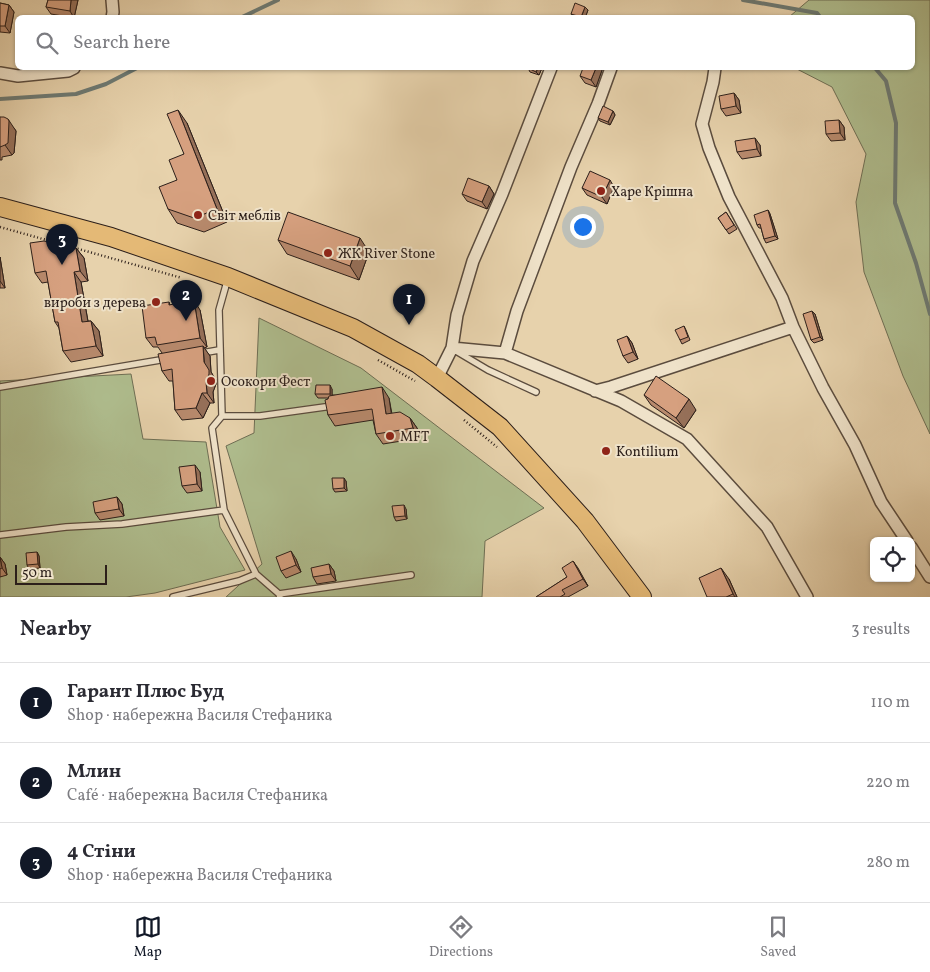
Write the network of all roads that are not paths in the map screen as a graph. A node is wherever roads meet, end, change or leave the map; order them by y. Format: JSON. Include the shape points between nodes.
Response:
{"nodes":[{"id":1,"x":112,"y":0,"type":"edge"},
{"id":2,"x":112,"y":15,"type":"edge"},
{"id":3,"x":70,"y":70,"type":"edge"},
{"id":4,"x":551,"y":70,"type":"edge"},
{"id":5,"x":610,"y":70,"type":"edge"},
{"id":6,"x":715,"y":70,"type":"edge"},
{"id":7,"x":0,"y":73,"type":"edge"},
{"id":8,"x":0,"y":208,"type":"edge"},
{"id":9,"x":228,"y":277,"type":"junction"},
{"id":10,"x":793,"y":327,"type":"junction"},
{"id":11,"x":452,"y":348,"type":"junction"},
{"id":12,"x":219,"y":350,"type":"junction"},
{"id":13,"x":505,"y":353,"type":"junction"},
{"id":14,"x":200,"y":354,"type":"edge"},
{"id":15,"x":171,"y":358,"type":"edge"},
{"id":16,"x":437,"y":378,"type":"junction"},
{"id":17,"x":0,"y":387,"type":"edge"},
{"id":18,"x":595,"y":391,"type":"junction"},
{"id":19,"x":536,"y":392,"type":"dead end"},
{"id":20,"x":332,"y":406,"type":"edge"},
{"id":21,"x":222,"y":416,"type":"junction"},
{"id":22,"x":224,"y":510,"type":"junction"},
{"id":23,"x":0,"y":535,"type":"edge"},
{"id":24,"x":904,"y":537,"type":"edge"},
{"id":25,"x":915,"y":553,"type":"edge"},
{"id":26,"x":256,"y":574,"type":"junction"},
{"id":27,"x":411,"y":575,"type":"dead end"},
{"id":28,"x":930,"y":577,"type":"edge"},
{"id":29,"x":279,"y":596,"type":"edge"},
{"id":30,"x":173,"y":597,"type":"edge"},
{"id":31,"x":642,"y":597,"type":"edge"},
{"id":32,"x":807,"y":597,"type":"edge"}],
"edges":[{"from":1,"to":2,"type":"street"},
{"from":3,"to":7,"type":"street","via":[[18,76]]},
{"from":4,"to":11,"type":"street","via":[[473,261],[457,316]]},
{"from":5,"to":13,"type":"street","via":[[570,167],[517,311]]},
{"from":6,"to":10,"type":"street","via":[[702,124],[708,148],[729,198],[782,298]]},
{"from":8,"to":9,"type":"main road","via":[[111,237]]},
{"from":9,"to":12,"type":"lane","via":[[219,310]]},
{"from":9,"to":16,"type":"main road","via":[[353,328]]},
{"from":10,"to":18,"type":"street"},
{"from":10,"to":24,"type":"street","via":[[881,502]]},
{"from":11,"to":13,"type":"street"},
{"from":11,"to":16,"type":"street"},
{"from":11,"to":19,"type":"lane","via":[[488,370]]},
{"from":12,"to":14,"type":"lane"},
{"from":12,"to":21,"type":"lane"},
{"from":13,"to":18,"type":"street"},
{"from":15,"to":17,"type":"lane"},
{"from":16,"to":31,"type":"main road","via":[[500,427],[585,521]]},
{"from":18,"to":32,"type":"street","via":[[621,401],[687,439],[766,527]]},
{"from":20,"to":21,"type":"lane","via":[[260,416]]},
{"from":21,"to":22,"type":"lane","via":[[212,428]]},
{"from":22,"to":23,"type":"lane","via":[[122,524]]},
{"from":22,"to":26,"type":"lane"},
{"from":25,"to":28,"type":"street"},
{"from":26,"to":29,"type":"lane"},
{"from":26,"to":30,"type":"lane"},
{"from":27,"to":29,"type":"lane"}]}
